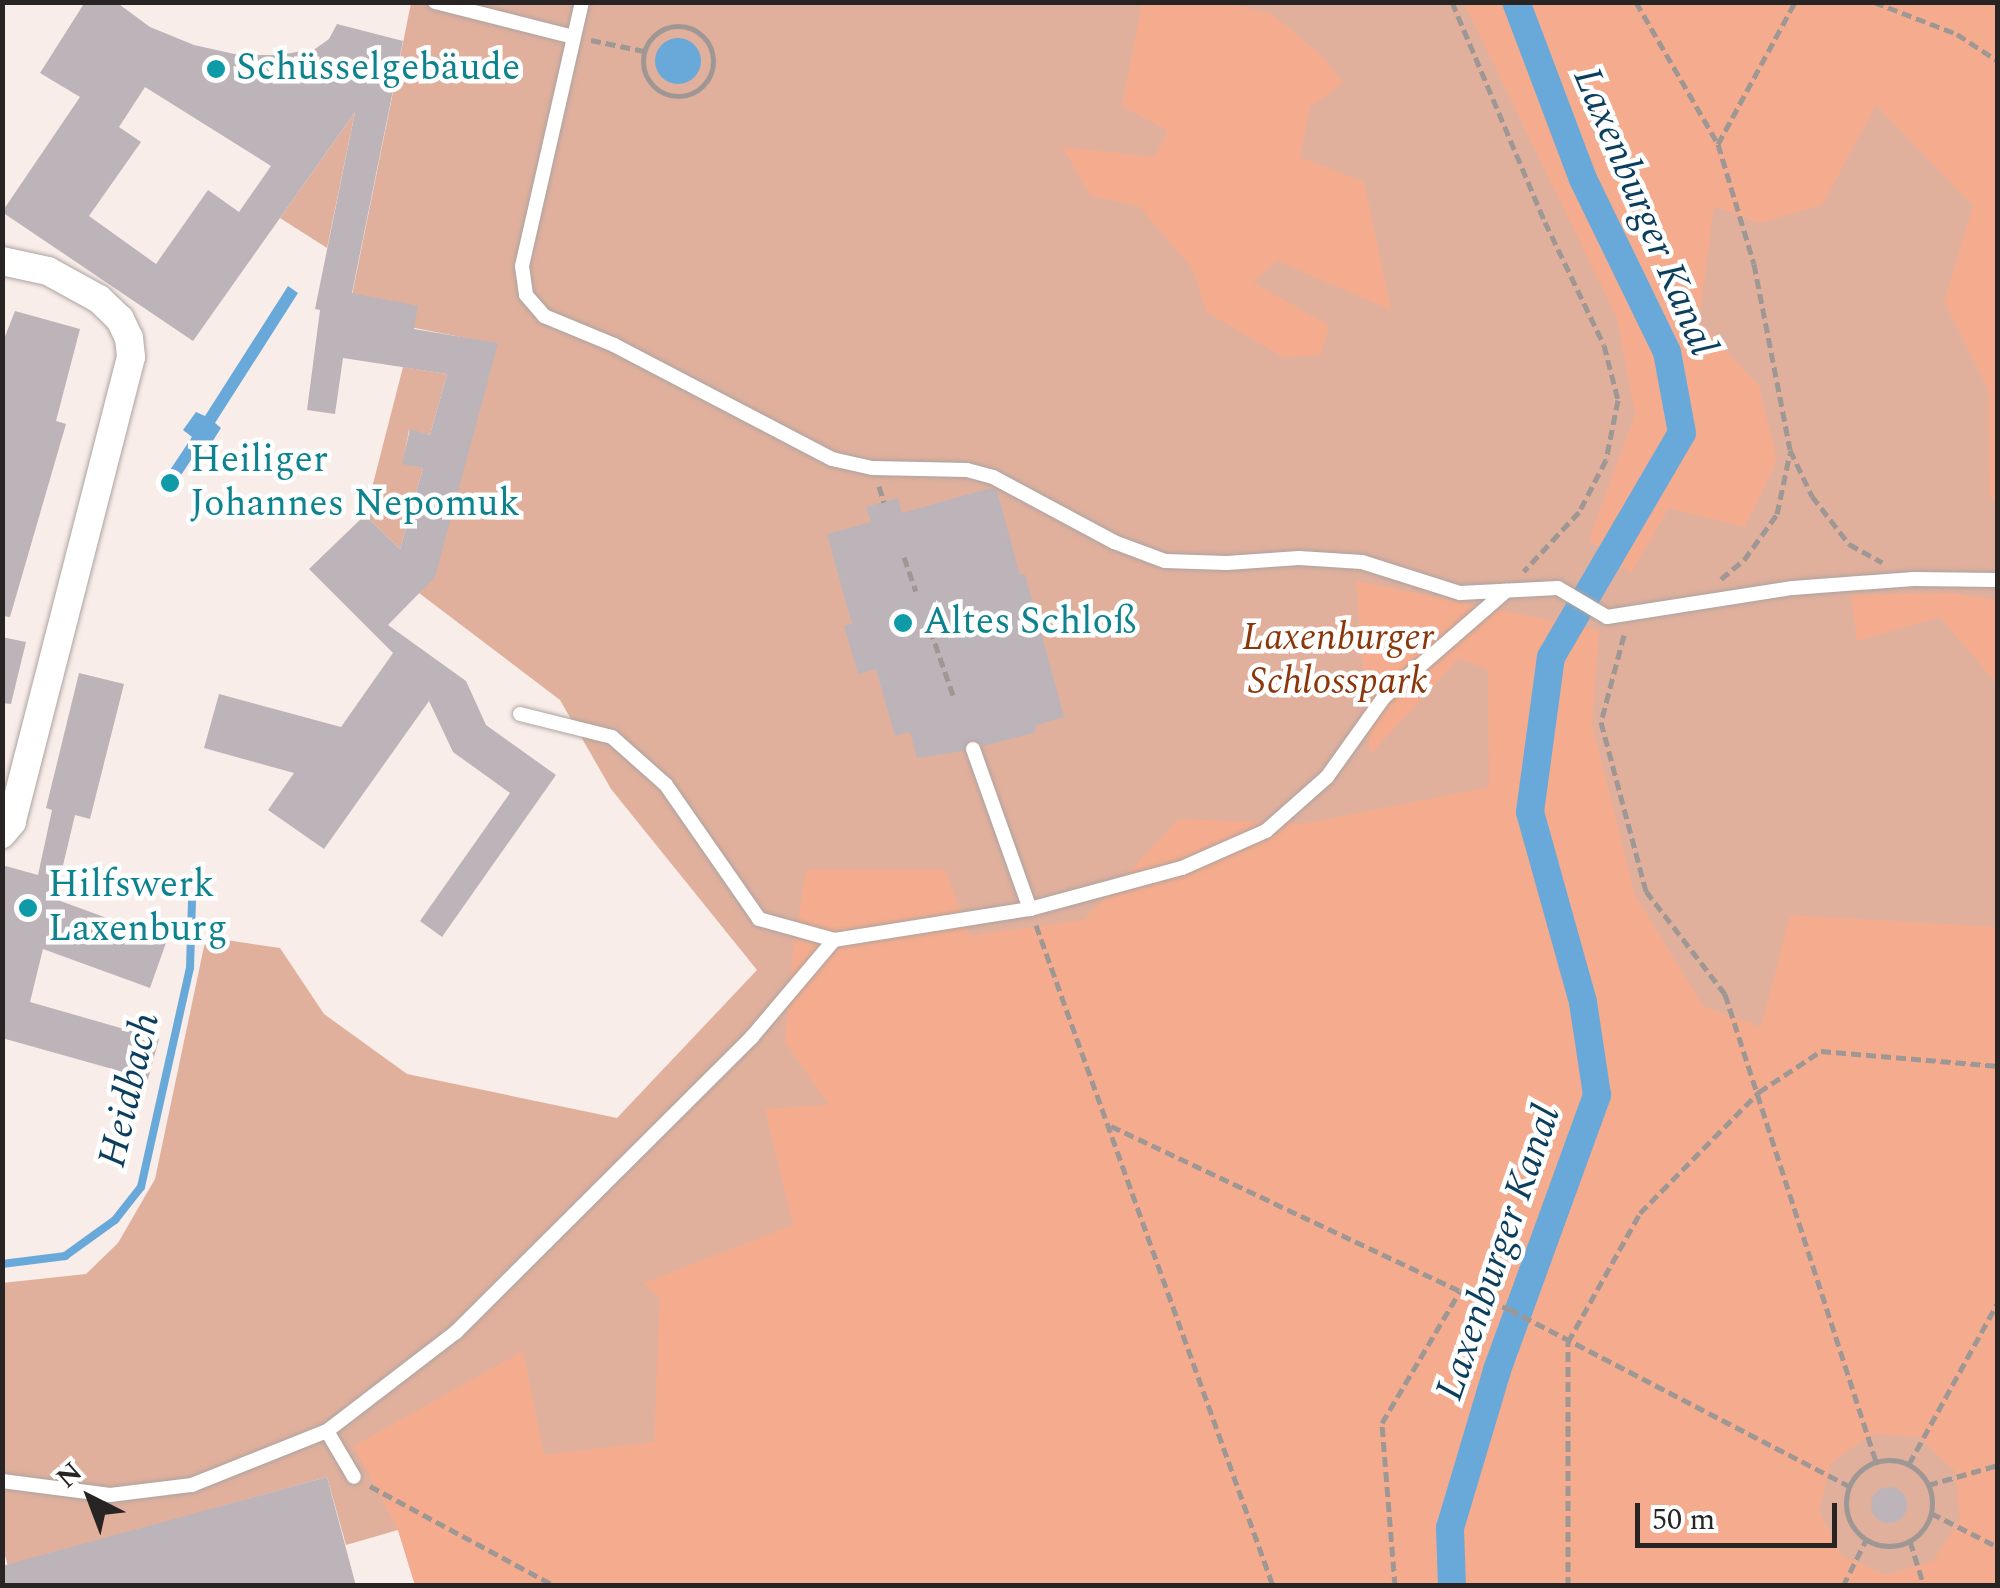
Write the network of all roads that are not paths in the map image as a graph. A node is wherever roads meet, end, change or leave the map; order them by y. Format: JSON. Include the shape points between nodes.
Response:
{"nodes":[{"id":1,"x":435,"y":2,"type":"edge"},
{"id":2,"x":582,"y":2,"type":"edge"},
{"id":3,"x":574,"y":37,"type":"junction"},
{"id":4,"x":2,"y":261,"type":"edge"},
{"id":5,"x":1998,"y":580,"type":"edge"},
{"id":6,"x":1506,"y":591,"type":"junction"},
{"id":7,"x":520,"y":714,"type":"dead end"},
{"id":8,"x":973,"y":749,"type":"dead end"},
{"id":9,"x":2,"y":834,"type":"edge"},
{"id":10,"x":1030,"y":908,"type":"junction"},
{"id":11,"x":834,"y":940,"type":"junction"},
{"id":12,"x":327,"y":1431,"type":"junction"},
{"id":13,"x":354,"y":1478,"type":"road end"},
{"id":14,"x":2,"y":1481,"type":"edge"}],
"edges":[{"from":1,"to":3,"type":"lane"},
{"from":2,"to":3,"type":"lane"},
{"from":3,"to":6,"type":"lane","via":[[522,266],[526,296],[544,316],[614,344],[832,459],[994,477],[1114,542],[1165,561],[1362,562],[1460,593]]},
{"from":4,"to":9,"type":"street","via":[[79,285],[120,318],[131,357],[12,822]]},
{"from":5,"to":6,"type":"lane","via":[[1914,579],[1607,616],[1558,588]]},
{"from":6,"to":10,"type":"lane","via":[[1384,698],[1327,776],[1266,832],[1182,868]]},
{"from":7,"to":11,"type":"lane","via":[[612,736],[666,785],[758,919]]},
{"from":8,"to":10,"type":"lane"},
{"from":10,"to":11,"type":"lane"},
{"from":11,"to":12,"type":"lane","via":[[752,1037],[456,1332]]},
{"from":12,"to":13,"type":"lane"},
{"from":12,"to":14,"type":"lane","via":[[192,1484],[110,1496]]}]}
